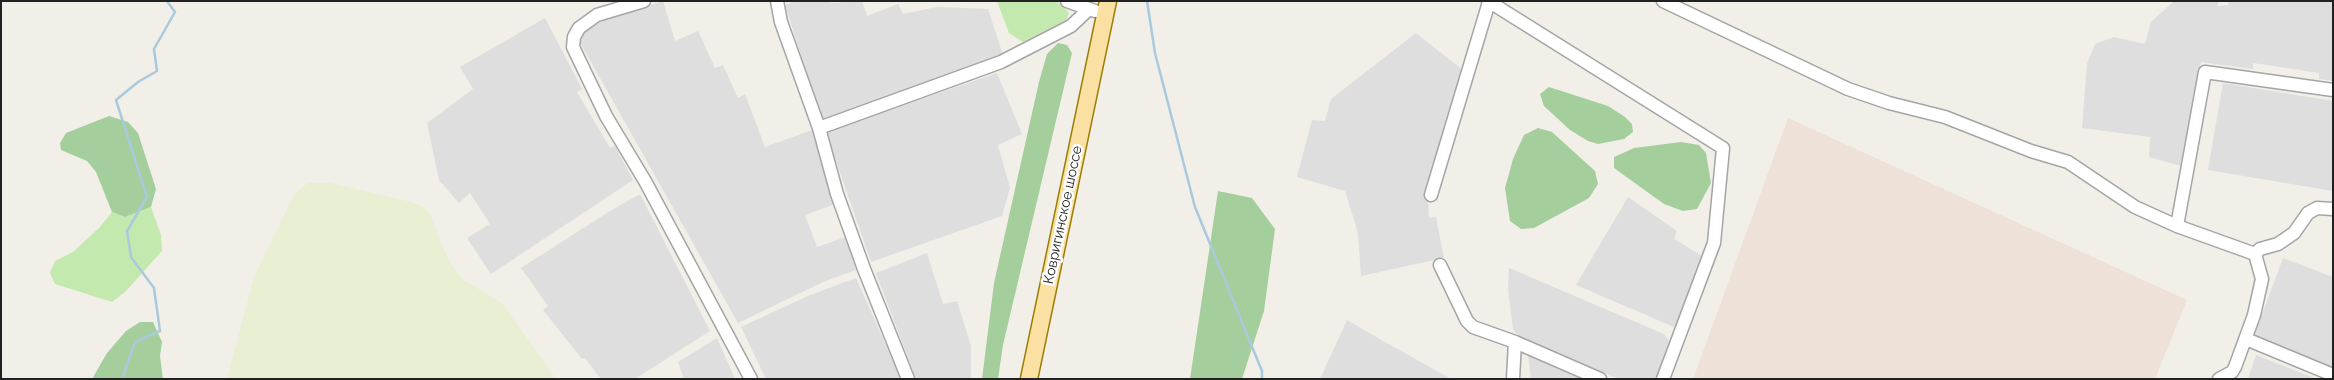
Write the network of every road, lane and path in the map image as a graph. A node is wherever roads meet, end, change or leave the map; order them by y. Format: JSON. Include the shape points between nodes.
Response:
{"nodes":[{"id":1,"x":644,"y":1,"type":"edge"},
{"id":2,"x":777,"y":1,"type":"edge"},
{"id":3,"x":1067,"y":1,"type":"edge"},
{"id":4,"x":1663,"y":1,"type":"edge"},
{"id":5,"x":1489,"y":2,"type":"edge"},
{"id":6,"x":1106,"y":7,"type":"edge"},
{"id":7,"x":1089,"y":9,"type":"junction"},
{"id":8,"x":2333,"y":90,"type":"edge"},
{"id":9,"x":819,"y":128,"type":"junction"},
{"id":10,"x":1431,"y":196,"type":"dead end"},
{"id":11,"x":2333,"y":209,"type":"edge"},
{"id":12,"x":2177,"y":226,"type":"junction"},
{"id":13,"x":2255,"y":254,"type":"junction"},
{"id":14,"x":1440,"y":265,"type":"dead end"},
{"id":15,"x":2246,"y":339,"type":"junction"},
{"id":16,"x":1516,"y":342,"type":"junction"},
{"id":17,"x":2333,"y":375,"type":"edge"},
{"id":18,"x":751,"y":379,"type":"edge"},
{"id":19,"x":908,"y":379,"type":"edge"},
{"id":20,"x":1029,"y":379,"type":"edge"},
{"id":21,"x":1513,"y":379,"type":"edge"},
{"id":22,"x":1600,"y":379,"type":"edge"},
{"id":23,"x":1663,"y":379,"type":"edge"},
{"id":24,"x":2220,"y":379,"type":"edge"}],
"edges":[{"from":1,"to":18,"type":"street","via":[[597,15],[579,28],[573,47],[606,116],[645,181]]},
{"from":2,"to":9,"type":"street","via":[[781,22]]},
{"from":3,"to":7,"type":"street"},
{"from":4,"to":12,"type":"street","via":[[1848,89],[1889,104],[1945,116],[2031,151],[2068,162],[2135,207]]},
{"from":5,"to":10,"type":"street"},
{"from":5,"to":23,"type":"street","via":[[1723,148],[1714,243]]},
{"from":6,"to":7,"type":"street"},
{"from":6,"to":20,"type":"main road","name":"Ковригинское шоссе"},
{"from":7,"to":9,"type":"street","via":[[1071,26],[1000,62]]},
{"from":8,"to":12,"type":"street","via":[[2205,72]]},
{"from":9,"to":19,"type":"street","via":[[864,269]]},
{"from":11,"to":13,"type":"street","via":[[2317,208],[2308,213],[2294,233]]},
{"from":12,"to":13,"type":"street"},
{"from":13,"to":15,"type":"street","via":[[2262,279]]},
{"from":14,"to":16,"type":"street","via":[[1473,327]]},
{"from":15,"to":17,"type":"street"},
{"from":15,"to":24,"type":"street","via":[[2232,372]]},
{"from":16,"to":21,"type":"street"},
{"from":16,"to":22,"type":"street"}]}
